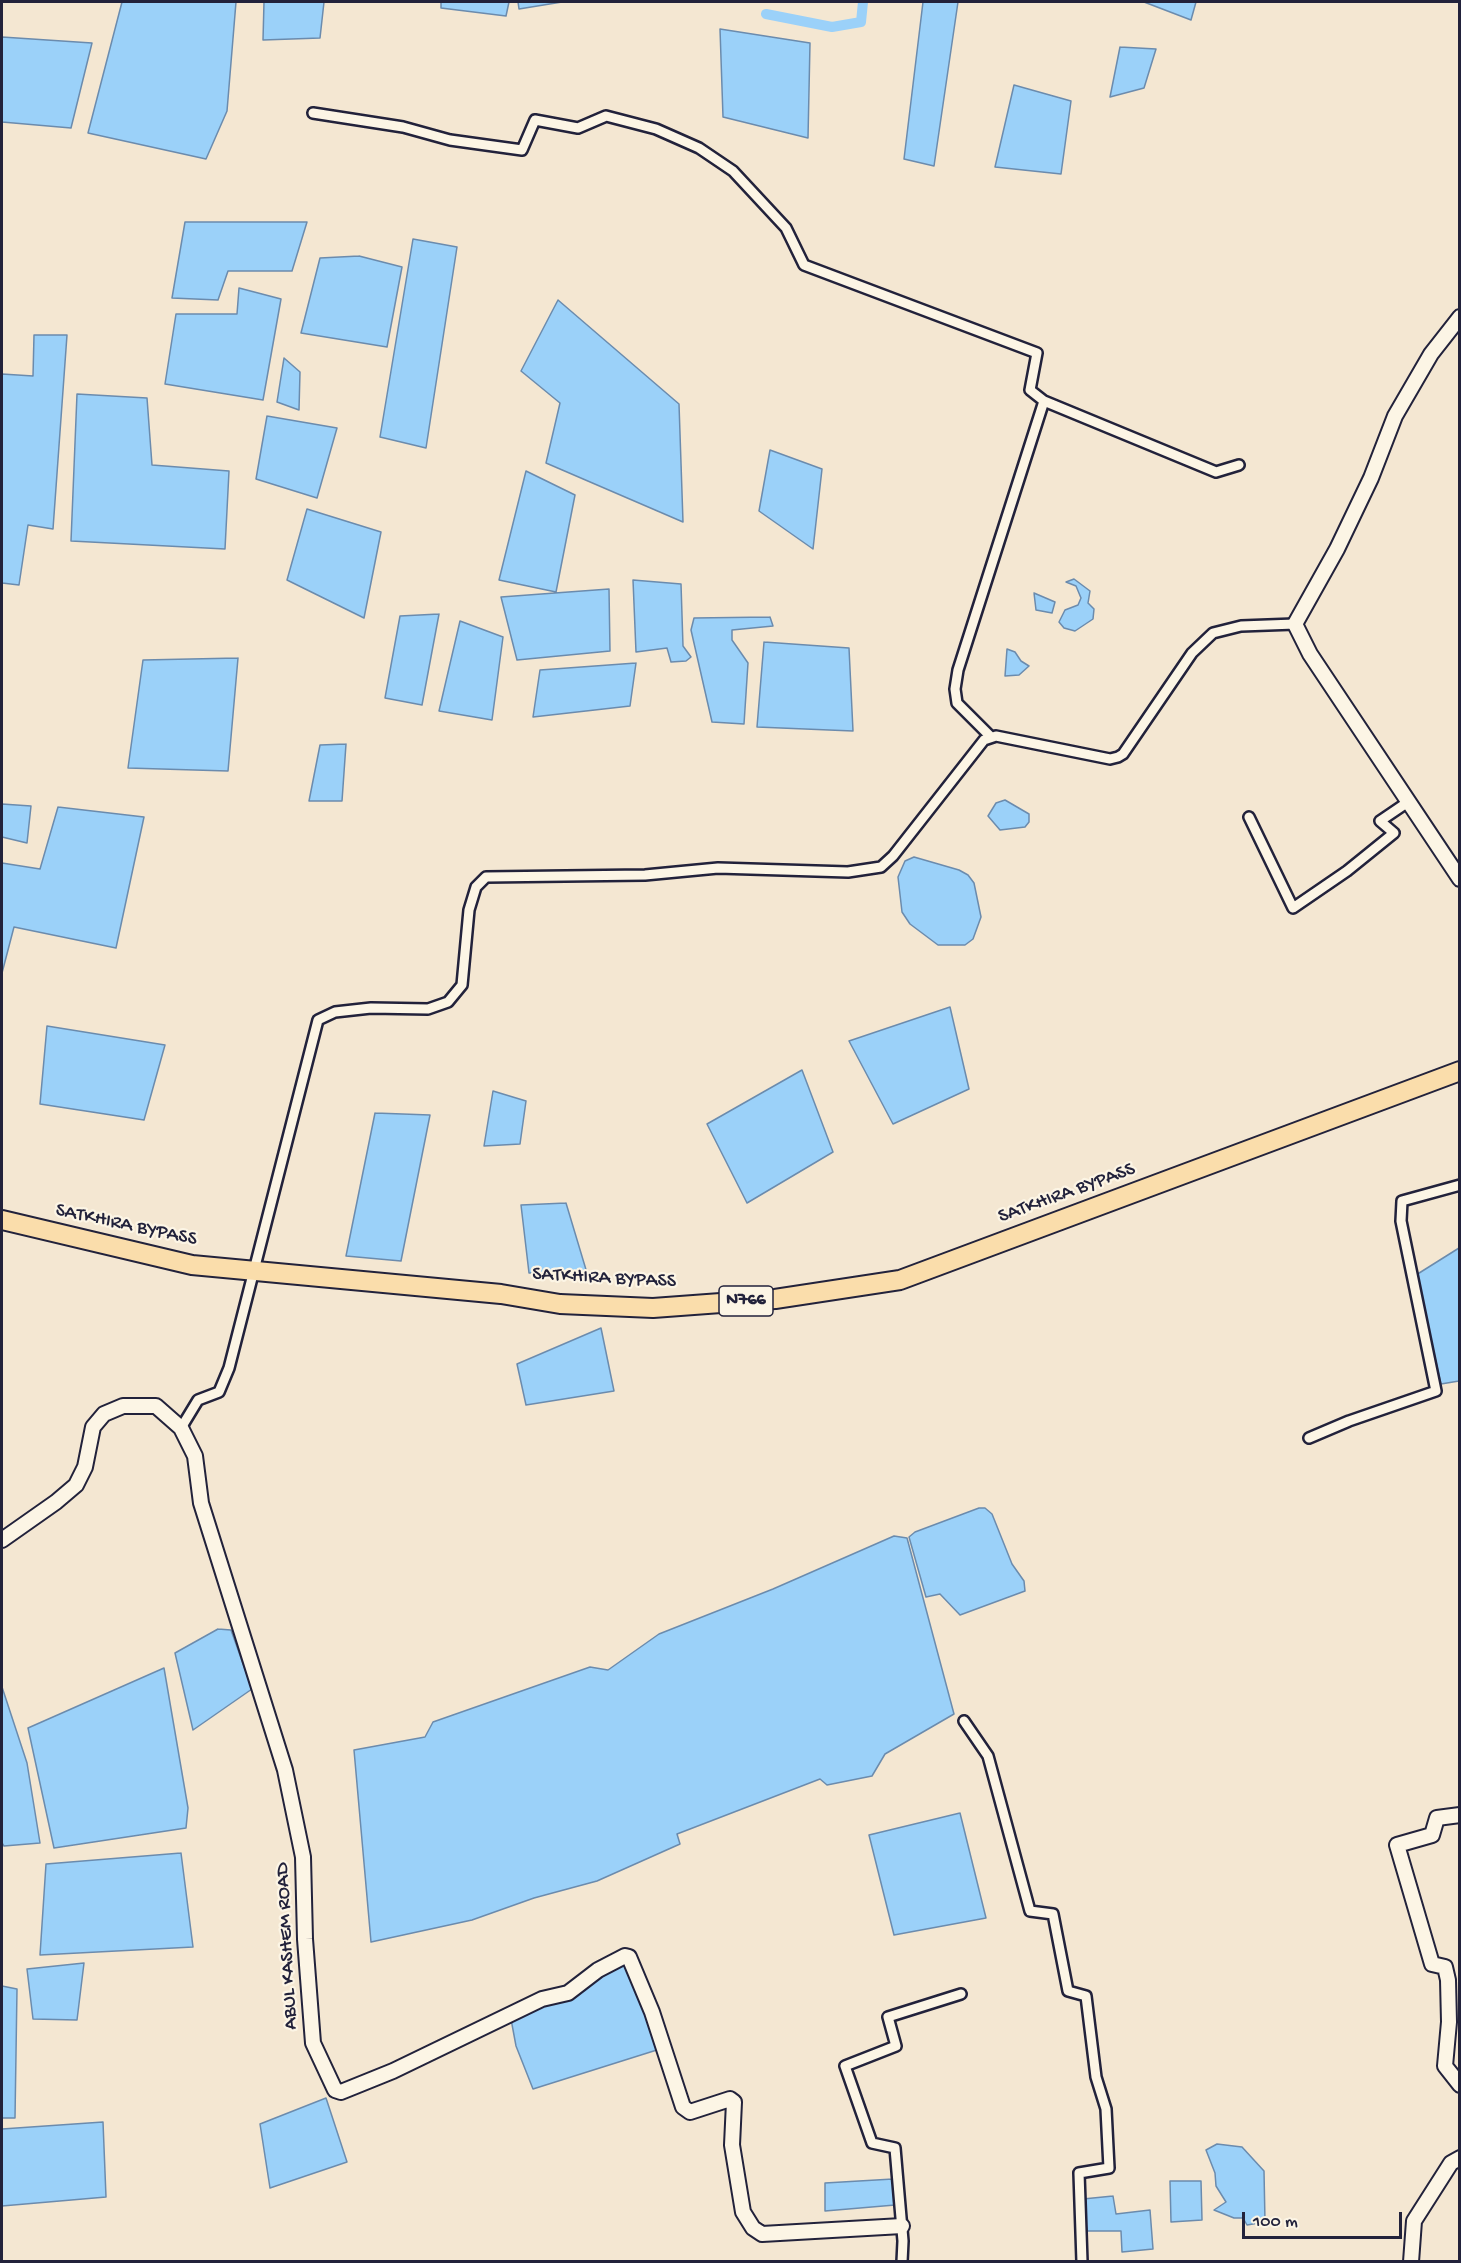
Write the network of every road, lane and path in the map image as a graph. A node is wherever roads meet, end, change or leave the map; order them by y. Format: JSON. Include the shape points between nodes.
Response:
{"nodes":[{"id":1,"x":313,"y":113,"type":"dead end"},
{"id":2,"x":1460,"y":317,"type":"edge"},
{"id":3,"x":1044,"y":401,"type":"junction"},
{"id":4,"x":1239,"y":465,"type":"dead end"},
{"id":5,"x":1295,"y":624,"type":"junction"},
{"id":6,"x":991,"y":737,"type":"junction"},
{"id":7,"x":1408,"y":802,"type":"junction"},
{"id":8,"x":1248,"y":817,"type":"dead end"},
{"id":9,"x":1460,"y":879,"type":"edge"},
{"id":10,"x":1460,"y":1071,"type":"edge"},
{"id":11,"x":1460,"y":1185,"type":"edge"},
{"id":12,"x":2,"y":1220,"type":"edge"},
{"id":13,"x":255,"y":1269,"type":"junction"},
{"id":14,"x":181,"y":1428,"type":"junction"},
{"id":15,"x":1309,"y":1438,"type":"dead end"},
{"id":16,"x":2,"y":1540,"type":"edge"},
{"id":17,"x":964,"y":1721,"type":"dead end"},
{"id":18,"x":1460,"y":1815,"type":"edge"},
{"id":19,"x":961,"y":1994,"type":"dead end"},
{"id":20,"x":1460,"y":2085,"type":"edge"},
{"id":21,"x":1460,"y":2158,"type":"edge"},
{"id":22,"x":902,"y":2226,"type":"junction"},
{"id":23,"x":902,"y":2262,"type":"edge"},
{"id":24,"x":1082,"y":2262,"type":"edge"},
{"id":25,"x":1411,"y":2262,"type":"edge"}],
"edges":[{"from":1,"to":3,"type":"street","via":[[522,150],[535,120],[578,128],[606,117],[656,129],[699,148],[733,171],[786,228],[804,265],[1037,353],[1030,390]]},
{"from":2,"to":5,"type":"street","via":[[1431,354],[1395,416],[1337,549]]},
{"from":3,"to":4,"type":"street","via":[[1216,472]]},
{"from":3,"to":6,"type":"street","via":[[955,689],[957,703]]},
{"from":5,"to":6,"type":"street","via":[[1241,626],[1213,633],[1192,652],[1124,754],[1118,757],[1110,759]]},
{"from":5,"to":7,"type":"street","via":[[1310,654]]},
{"from":6,"to":13,"type":"street","via":[[984,740],[887,863],[874,870],[718,868],[645,875],[486,877],[476,887],[469,910],[462,985],[448,1002],[428,1009],[335,1012],[318,1020]]},
{"from":7,"to":8,"type":"street","via":[[1380,821],[1394,833],[1293,908]]},
{"from":7,"to":9,"type":"street"},
{"from":10,"to":13,"type":"highway","name":"SATKHIRA BYPASS","number":"N766","via":[[900,1280],[775,1299],[654,1308],[560,1304],[501,1294]]},
{"from":11,"to":15,"type":"street","via":[[1402,1201],[1401,1221],[1436,1391]]},
{"from":12,"to":13,"type":"highway","name":"SATKHIRA BYPASS","number":"N766","via":[[192,1264]]},
{"from":13,"to":14,"type":"street","via":[[219,1392],[198,1400]]},
{"from":14,"to":16,"type":"street","name":"ABUL KASHEM ROAD","via":[[156,1406],[123,1406],[104,1414],[93,1427],[85,1467],[75,1485]]},
{"from":14,"to":22,"type":"street","name":"ABUL KASHEM ROAD","via":[[195,1456],[201,1503],[285,1770],[303,1857],[313,2043],[335,2090],[341,2092],[393,2071],[542,1999],[568,1993],[625,1956],[652,2012],[683,2107],[690,2112],[730,2099],[734,2102],[732,2145],[743,2212],[753,2228],[762,2234]]},
{"from":17,"to":24,"type":"street","via":[[988,1756],[1030,1911],[1053,1914],[1068,1991],[1086,1996],[1096,2078],[1106,2109],[1109,2168],[1079,2173]]},
{"from":18,"to":20,"type":"street","via":[[1437,1818],[1432,1834],[1397,1845],[1432,1964],[1445,1967],[1447,1973],[1449,2022],[1445,2066]]},
{"from":19,"to":22,"type":"street","via":[[888,2017],[896,2046],[845,2066],[872,2143],[895,2148]]},
{"from":21,"to":25,"type":"street","via":[[1451,2163],[1414,2221]]},
{"from":22,"to":23,"type":"street"}]}
